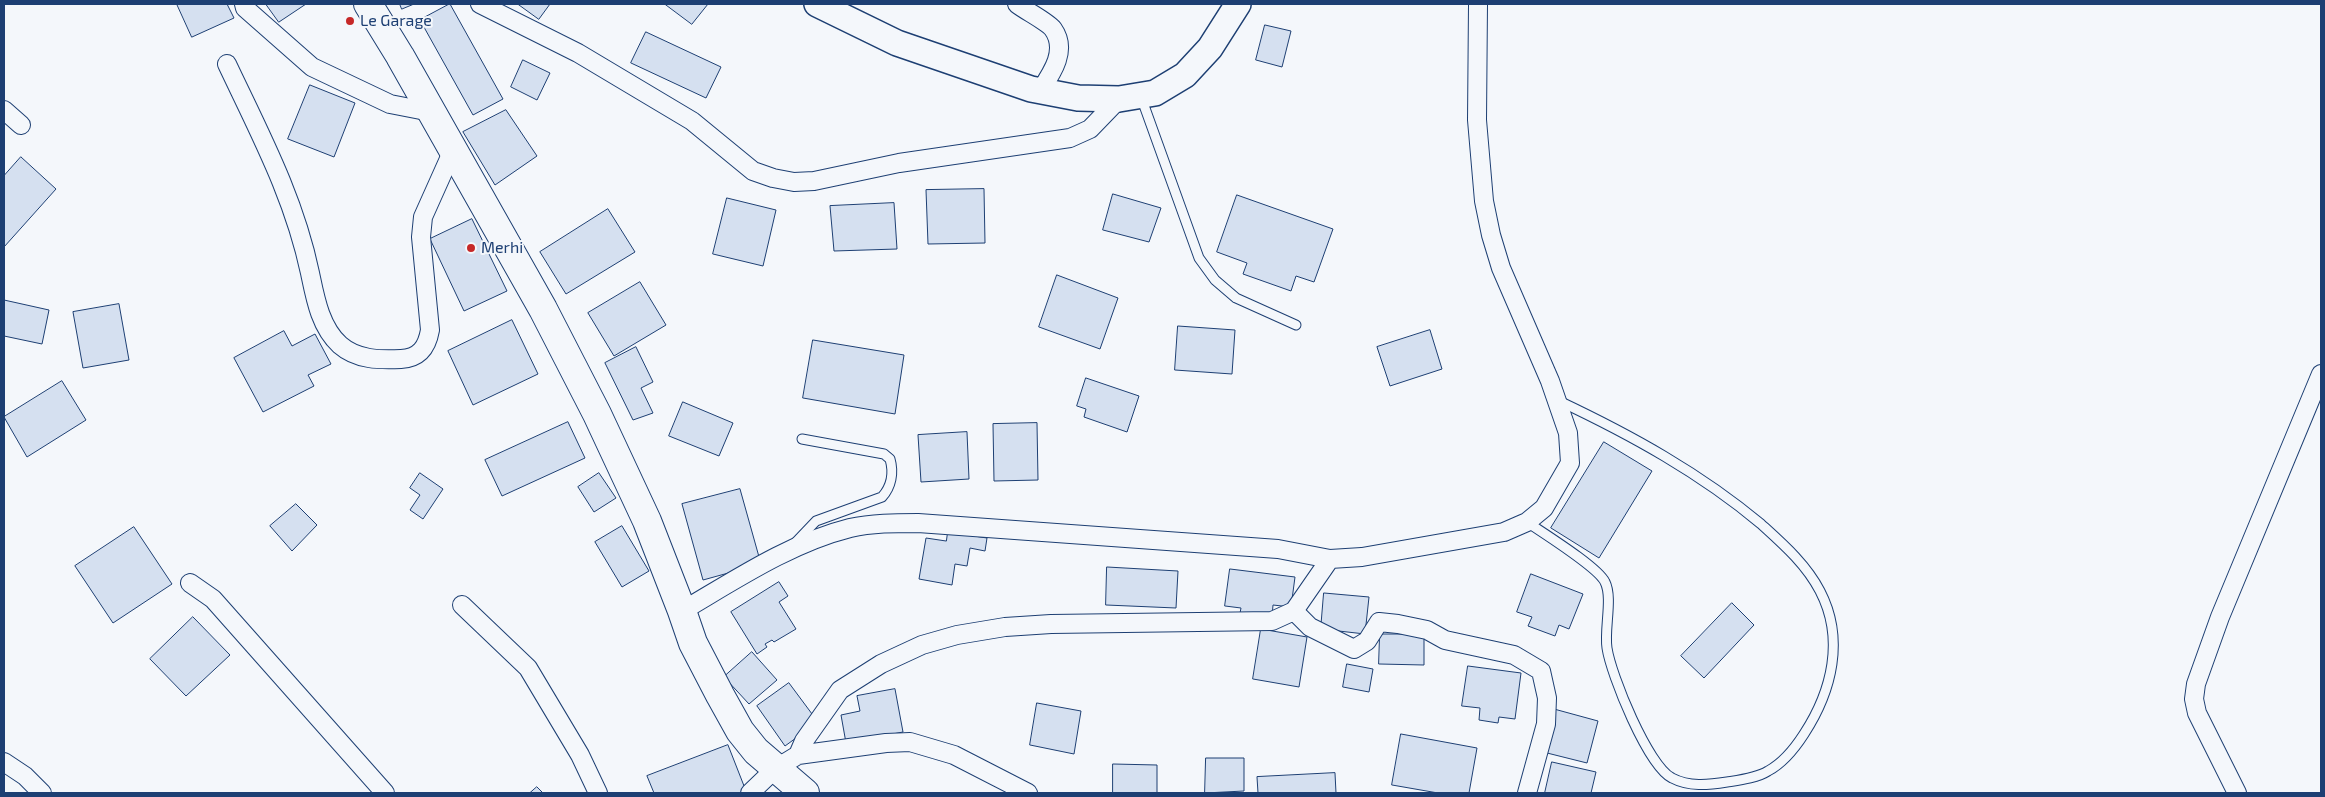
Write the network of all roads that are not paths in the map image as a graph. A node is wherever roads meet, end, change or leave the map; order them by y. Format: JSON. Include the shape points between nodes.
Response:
{"nodes":[{"id":1,"x":244,"y":4,"type":"edge"},
{"id":2,"x":368,"y":4,"type":"edge"},
{"id":3,"x":480,"y":4,"type":"edge"},
{"id":4,"x":817,"y":4,"type":"edge"},
{"id":5,"x":1018,"y":4,"type":"edge"},
{"id":6,"x":1238,"y":4,"type":"edge"},
{"id":7,"x":1478,"y":4,"type":"edge"},
{"id":8,"x":227,"y":64,"type":"dead end"},
{"id":9,"x":1040,"y":91,"type":"junction"},
{"id":10,"x":1130,"y":98,"type":"junction"},
{"id":11,"x":4,"y":110,"type":"edge"},
{"id":12,"x":431,"y":112,"type":"junction"},
{"id":13,"x":21,"y":125,"type":"dead end"},
{"id":14,"x":453,"y":150,"type":"junction"},
{"id":15,"x":1296,"y":326,"type":"dead end"},
{"id":16,"x":2321,"y":374,"type":"edge"},
{"id":17,"x":1557,"y":400,"type":"junction"},
{"id":18,"x":802,"y":439,"type":"dead end"},
{"id":19,"x":1527,"y":522,"type":"junction"},
{"id":20,"x":782,"y":555,"type":"junction"},
{"id":21,"x":1330,"y":559,"type":"junction"},
{"id":22,"x":190,"y":583,"type":"dead end"},
{"id":23,"x":462,"y":605,"type":"dead end"},
{"id":24,"x":682,"y":611,"type":"junction"},
{"id":25,"x":1294,"y":611,"type":"junction"},
{"id":26,"x":798,"y":755,"type":"junction"},
{"id":27,"x":4,"y":762,"type":"edge"},
{"id":28,"x":775,"y":769,"type":"junction"},
{"id":29,"x":42,"y":793,"type":"edge"},
{"id":30,"x":385,"y":793,"type":"edge"},
{"id":31,"x":598,"y":793,"type":"edge"},
{"id":32,"x":750,"y":793,"type":"edge"},
{"id":33,"x":805,"y":793,"type":"edge"},
{"id":34,"x":1028,"y":793,"type":"edge"},
{"id":35,"x":1527,"y":793,"type":"edge"},
{"id":36,"x":2237,"y":793,"type":"edge"}],
"edges":[{"from":1,"to":12,"type":"street","via":[[312,67],[390,104]]},
{"from":2,"to":12,"type":"main road"},
{"from":3,"to":10,"type":"street","via":[[578,53],[692,120],[753,171],[794,182],[814,181],[899,162],[1070,138],[1090,129]]},
{"from":4,"to":9,"type":"main road","via":[[898,43]]},
{"from":5,"to":9,"type":"street","via":[[1053,29],[1060,50],[1052,74]]},
{"from":6,"to":10,"type":"main road","via":[[1210,48],[1185,75],[1155,94]]},
{"from":7,"to":17,"type":"street","via":[[1477,120],[1484,201],[1501,268]]},
{"from":8,"to":14,"type":"street","via":[[290,201],[301,233],[316,303],[328,332],[341,346],[356,354],[379,360],[411,359],[428,342],[430,330],[422,218]]},
{"from":9,"to":10,"type":"main road","via":[[1078,98]]},
{"from":10,"to":15,"type":"lane","via":[[1199,258],[1215,280],[1236,298]]},
{"from":11,"to":13,"type":"street"},
{"from":12,"to":14,"type":"main road"},
{"from":14,"to":24,"type":"main road","via":[[543,309],[597,414],[647,521]]},
{"from":16,"to":36,"type":"street","via":[[2220,617],[2196,684],[2196,714]]},
{"from":17,"to":19,"type":"street","via":[[1568,433],[1570,463],[1544,508]]},
{"from":17,"to":19,"type":"lane","via":[[1617,428],[1731,499],[1780,540],[1804,566],[1820,591],[1832,620],[1834,649],[1832,676],[1816,716],[1794,750],[1768,772],[1709,785],[1686,783],[1670,777],[1657,766],[1614,673],[1607,648],[1608,594],[1605,581]]},
{"from":18,"to":20,"type":"lane","via":[[884,454],[890,459],[892,474],[888,490],[882,497],[816,521]]},
{"from":19,"to":21,"type":"street","via":[[1504,532],[1448,543]]},
{"from":20,"to":21,"type":"street","via":[[850,528],[910,523],[1278,549]]},
{"from":20,"to":24,"type":"street"},
{"from":21,"to":25,"type":"street"},
{"from":22,"to":30,"type":"street","via":[[213,599]]},
{"from":23,"to":31,"type":"street","via":[[528,668],[580,755]]},
{"from":24,"to":28,"type":"main road","via":[[692,643],[740,731]]},
{"from":25,"to":26,"type":"street","via":[[1272,621],[1004,627],[922,644],[881,664],[840,690],[804,741]]},
{"from":25,"to":35,"type":"street","via":[[1310,627],[1354,650],[1367,641],[1379,622],[1398,624],[1427,630],[1445,640],[1514,654],[1540,671],[1547,698],[1546,724]]},
{"from":26,"to":28,"type":"street"},
{"from":26,"to":34,"type":"street","via":[[910,742],[954,755]]},
{"from":27,"to":29,"type":"street"},
{"from":28,"to":32,"type":"street"},
{"from":28,"to":33,"type":"main road"}]}
